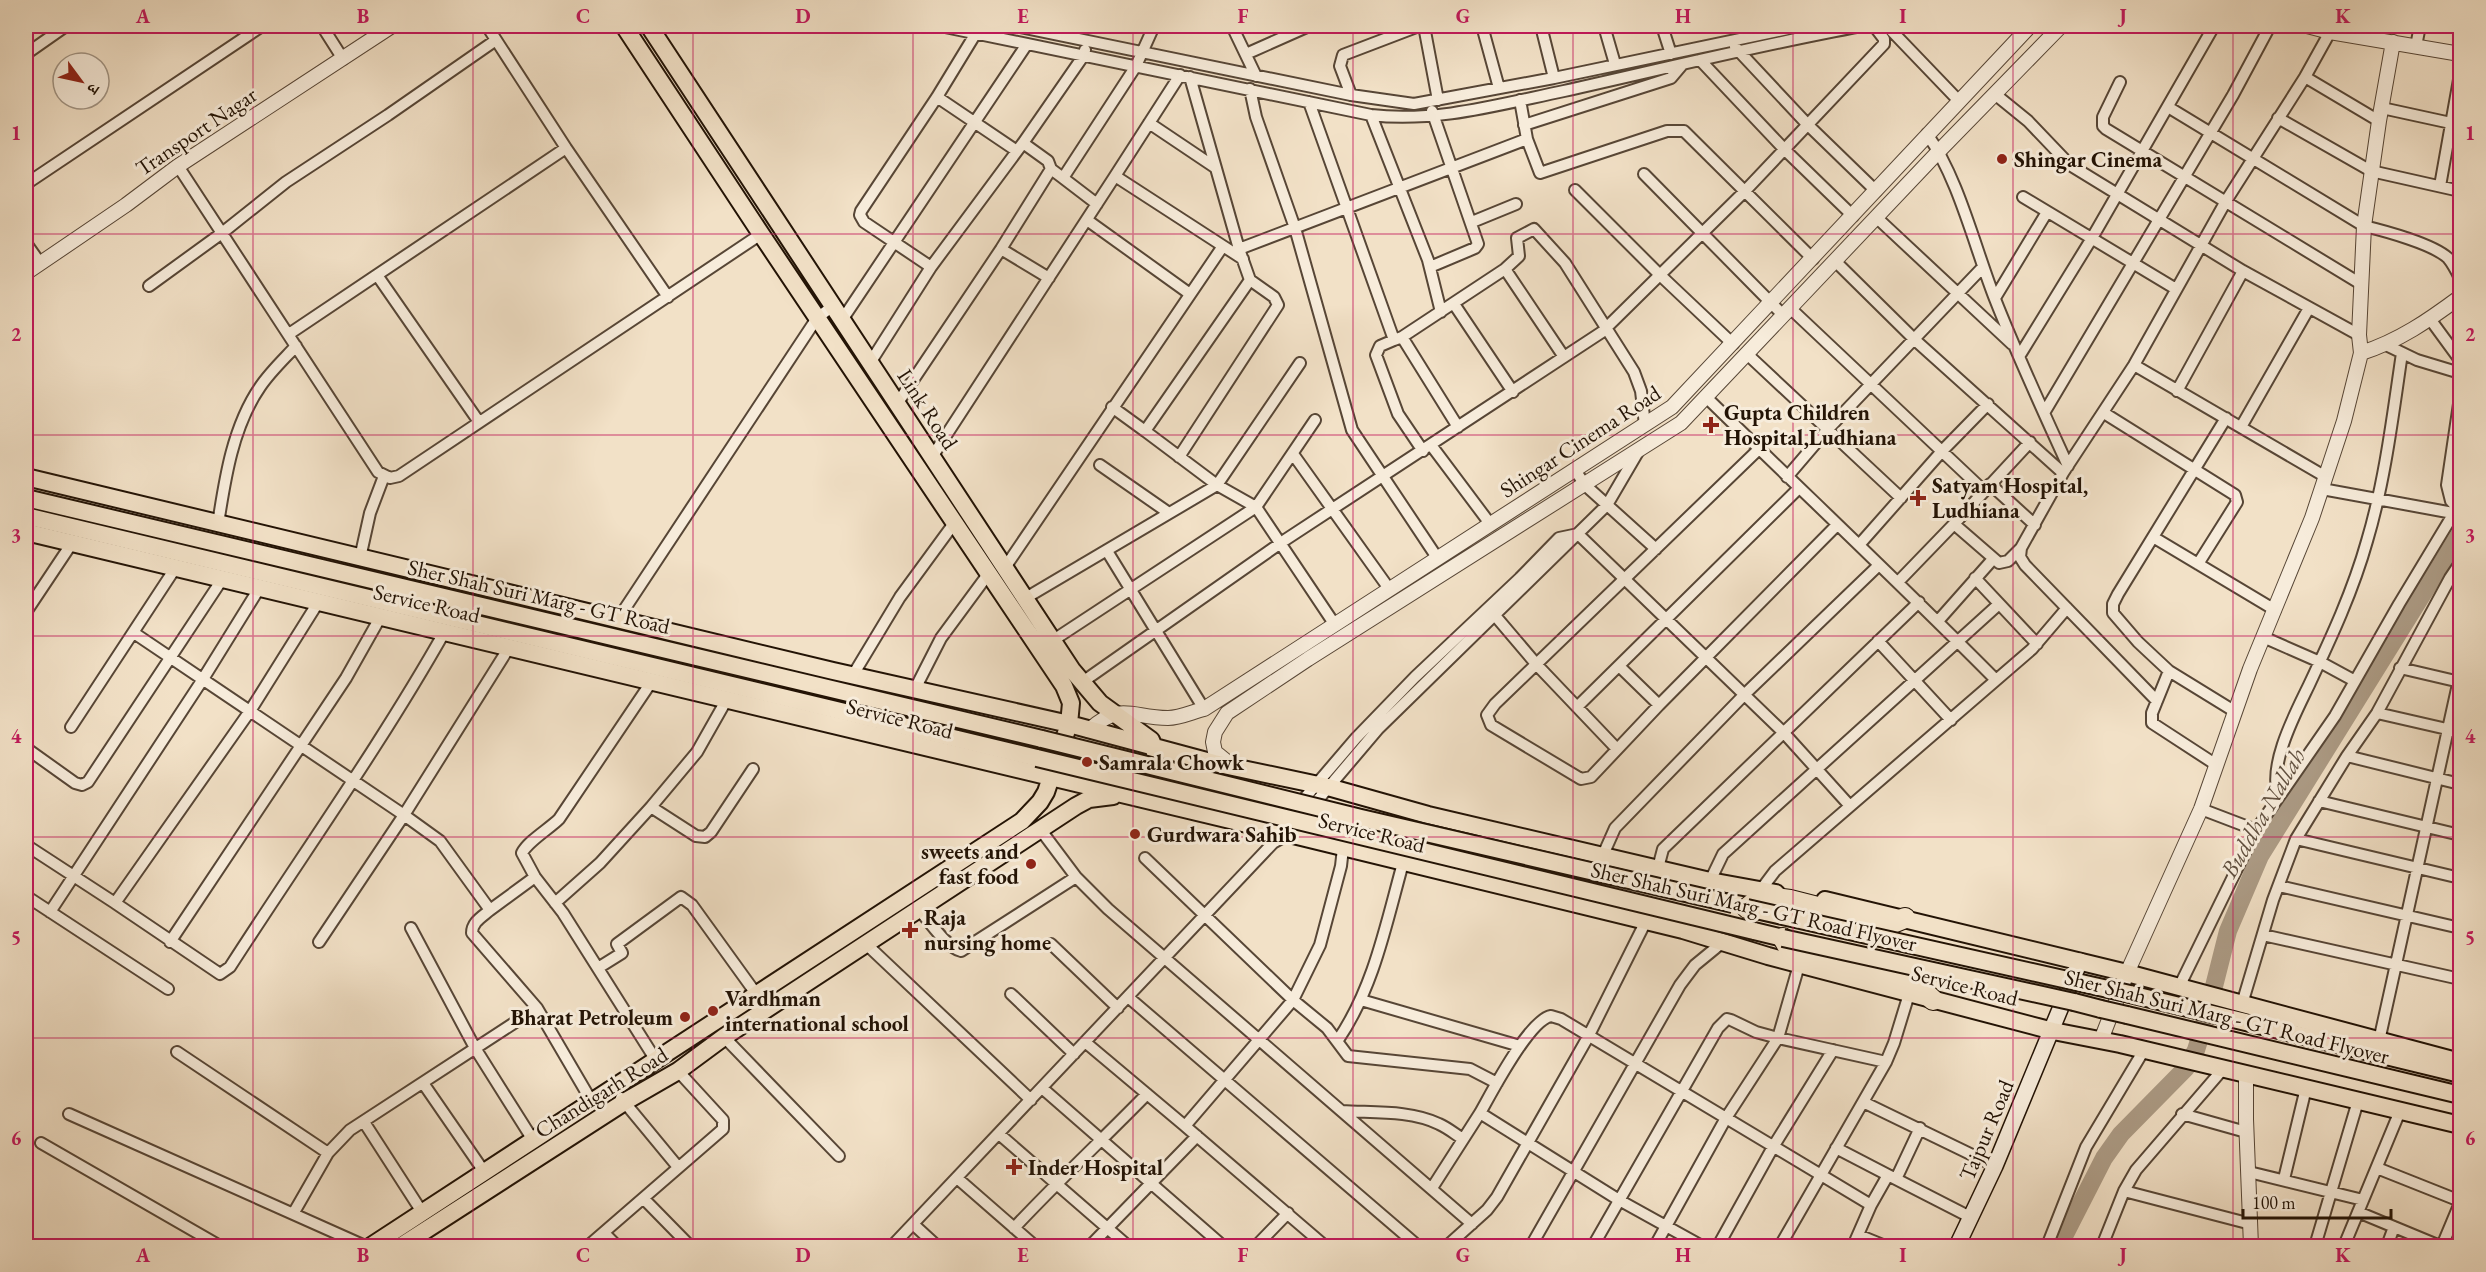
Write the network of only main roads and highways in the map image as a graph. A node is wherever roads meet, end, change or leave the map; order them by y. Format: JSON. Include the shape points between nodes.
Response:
{"nodes":[{"id":1,"x":624,"y":26,"type":"edge"},
{"id":2,"x":649,"y":26,"type":"edge"},
{"id":3,"x":26,"y":477,"type":"edge"},
{"id":4,"x":26,"y":498,"type":"edge"},
{"id":5,"x":26,"y":516,"type":"edge"},
{"id":6,"x":26,"y":532,"type":"edge"},
{"id":7,"x":996,"y":571,"type":"junction"},
{"id":8,"x":1069,"y":724,"type":"junction"},
{"id":9,"x":1042,"y":739,"type":"joint"},
{"id":10,"x":1155,"y":748,"type":"junction"},
{"id":11,"x":1037,"y":758,"type":"joint"},
{"id":12,"x":1051,"y":778,"type":"junction"},
{"id":13,"x":1132,"y":797,"type":"junction"},
{"id":14,"x":1747,"y":908,"type":"junction"},
{"id":15,"x":1905,"y":918,"type":"junction"},
{"id":16,"x":1783,"y":938,"type":"junction"},
{"id":17,"x":2080,"y":961,"type":"junction"},
{"id":18,"x":1933,"y":1000,"type":"junction"},
{"id":19,"x":2058,"y":1032,"type":"junction"},
{"id":20,"x":2460,"y":1062,"type":"edge"},
{"id":21,"x":2460,"y":1074,"type":"edge"},
{"id":22,"x":2460,"y":1095,"type":"edge"},
{"id":23,"x":2460,"y":1125,"type":"edge"},
{"id":24,"x":371,"y":1246,"type":"edge"},
{"id":25,"x":401,"y":1246,"type":"edge"},
{"id":26,"x":1957,"y":1246,"type":"edge"},
{"id":27,"x":1968,"y":1246,"type":"edge"}],
"edges":[{"from":1,"to":7,"type":"main road","name":"Link Road","via":[[955,522]]},
{"from":2,"to":7,"type":"main road","name":"Link Road","via":[[932,457]]},
{"from":3,"to":8,"type":"main road","name":"Service Road"},
{"from":4,"to":9,"type":"main road","name":"Sher Shah Suri Marg - GT Road"},
{"from":5,"to":11,"type":"main road","name":"Sher Shah Suri Marg - GT Road"},
{"from":6,"to":12,"type":"main road","name":"Service Road"},
{"from":7,"to":8,"type":"main road","name":"Link Road","via":[[1070,695]]},
{"from":7,"to":10,"type":"main road","name":"Link Road","via":[[1024,599],[1081,683],[1112,713],[1145,735]]},
{"from":8,"to":10,"type":"main road","name":"Service Road"},
{"from":8,"to":12,"type":"main road","name":"Link Road"},
{"from":9,"to":14,"type":"main road","name":"Sher Shah Suri Marg - GT Road Flyover","bridge":true},
{"from":10,"to":13,"type":"main road","via":[[1151,782],[1142,794]]},
{"from":10,"to":15,"type":"main road","name":"Service Road","via":[[1710,881]]},
{"from":11,"to":16,"type":"main road","name":"Sher Shah Suri Marg - GT Road Flyover","bridge":true},
{"from":12,"to":13,"type":"main road","name":"Service Road"},
{"from":12,"to":24,"type":"main road","name":"Chandigarh Road","via":[[1040,802],[1022,821]]},
{"from":13,"to":18,"type":"main road","name":"Service Road","via":[[1280,836],[1646,921]]},
{"from":13,"to":25,"type":"main road","name":"Chandigarh Road","via":[[1102,796],[1089,800],[1040,829],[678,1071]]},
{"from":14,"to":15,"type":"highway","via":[[1762,896],[1888,926]]},
{"from":14,"to":21,"type":"main road","name":"Sher Shah Suri Marg - GT Road Flyover","bridge":true},
{"from":15,"to":17,"type":"main road","name":"Service Road"},
{"from":16,"to":18,"type":"highway","via":[[1801,954],[1916,984]]},
{"from":16,"to":22,"type":"main road","name":"Sher Shah Suri Marg - GT Road Flyover","bridge":true,"via":[[2180,1026]]},
{"from":17,"to":19,"type":"main road"},
{"from":17,"to":20,"type":"main road","name":"Service Road"},
{"from":18,"to":19,"type":"main road","name":"Service Road"},
{"from":19,"to":23,"type":"main road","name":"Service Road"},
{"from":19,"to":26,"type":"main road","name":"Tajpur Road"},
{"from":19,"to":27,"type":"main road","name":"Tajpur Road","via":[[2004,1170]]}]}
